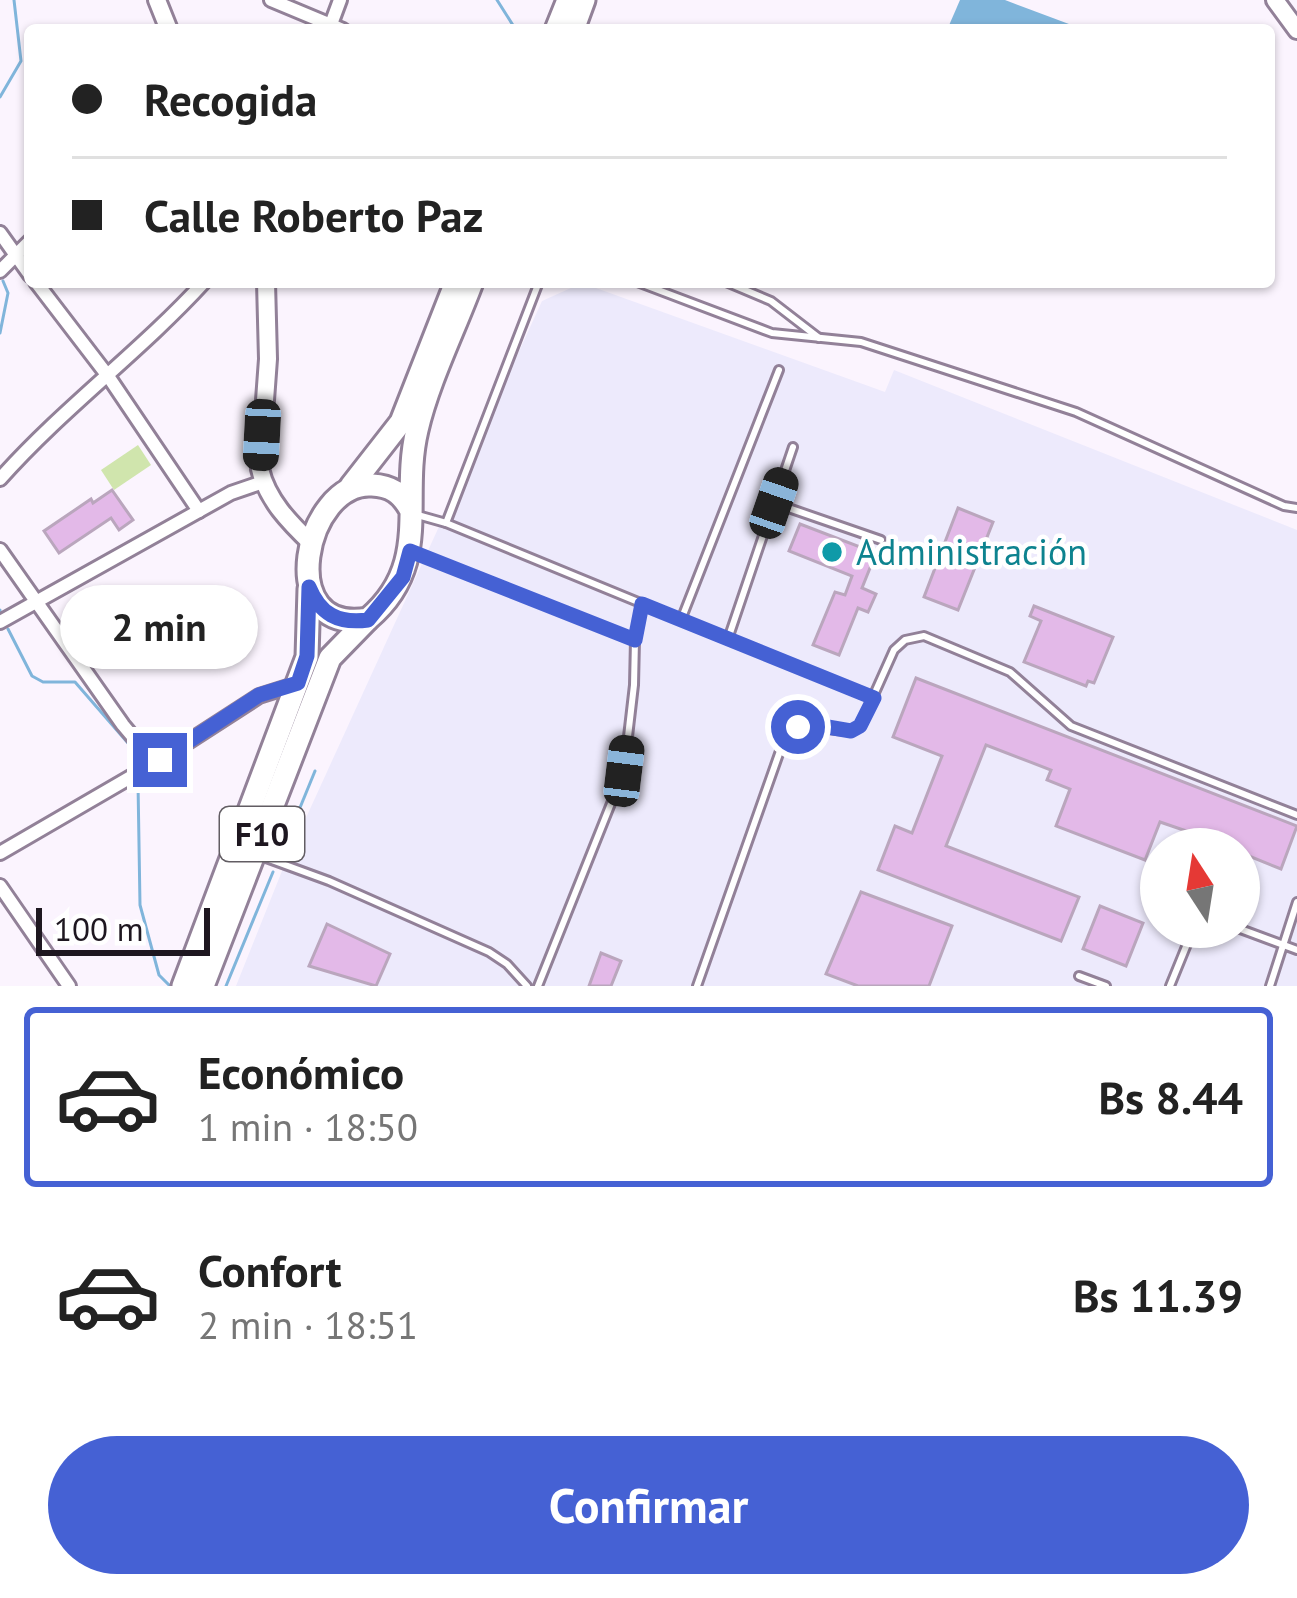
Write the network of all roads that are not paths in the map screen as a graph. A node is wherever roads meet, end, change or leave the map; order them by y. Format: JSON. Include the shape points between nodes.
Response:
{"nodes":[{"id":1,"x":271,"y":0,"type":"edge"},
{"id":2,"x":1275,"y":0,"type":"edge"},
{"id":3,"x":325,"y":24,"type":"edge"},
{"id":4,"x":1297,"y":30,"type":"edge"},
{"id":5,"x":0,"y":233,"type":"edge"},
{"id":6,"x":24,"y":247,"type":"edge"},
{"id":7,"x":15,"y":256,"type":"junction"},
{"id":8,"x":24,"y":267,"type":"edge"},
{"id":9,"x":0,"y":271,"type":"edge"},
{"id":10,"x":41,"y":288,"type":"edge"},
{"id":11,"x":198,"y":288,"type":"edge"},
{"id":12,"x":267,"y":288,"type":"edge"},
{"id":13,"x":454,"y":288,"type":"edge"},
{"id":14,"x":470,"y":288,"type":"edge"},
{"id":15,"x":537,"y":288,"type":"edge"},
{"id":16,"x":653,"y":288,"type":"edge"},
{"id":17,"x":740,"y":288,"type":"edge"},
{"id":18,"x":823,"y":341,"type":"junction"},
{"id":19,"x":779,"y":370,"type":"dead end"},
{"id":20,"x":109,"y":376,"type":"junction"},
{"id":21,"x":793,"y":447,"type":"dead end"},
{"id":22,"x":0,"y":479,"type":"edge"},
{"id":23,"x":263,"y":482,"type":"junction"},
{"id":24,"x":351,"y":486,"type":"junction"},
{"id":25,"x":774,"y":503,"type":"junction"},
{"id":26,"x":1297,"y":508,"type":"edge"},
{"id":27,"x":199,"y":511,"type":"junction"},
{"id":28,"x":410,"y":511,"type":"junction"},
{"id":29,"x":446,"y":523,"type":"junction"},
{"id":30,"x":881,"y":540,"type":"dead end"},
{"id":31,"x":312,"y":544,"type":"junction"},
{"id":32,"x":0,"y":550,"type":"edge"},
{"id":33,"x":410,"y":551,"type":"junction"},
{"id":34,"x":309,"y":587,"type":"junction"},
{"id":35,"x":34,"y":603,"type":"junction"},
{"id":36,"x":642,"y":604,"type":"junction"},
{"id":37,"x":368,"y":620,"type":"junction"},
{"id":38,"x":681,"y":620,"type":"junction"},
{"id":39,"x":0,"y":622,"type":"edge"},
{"id":40,"x":728,"y":639,"type":"junction"},
{"id":41,"x":635,"y":640,"type":"junction"},
{"id":42,"x":298,"y":683,"type":"junction"},
{"id":43,"x":874,"y":698,"type":"junction"},
{"id":44,"x":160,"y":760,"type":"junction"},
{"id":45,"x":1297,"y":815,"type":"edge"},
{"id":46,"x":0,"y":853,"type":"edge"},
{"id":47,"x":254,"y":854,"type":"junction"},
{"id":48,"x":0,"y":886,"type":"edge"},
{"id":49,"x":1297,"y":902,"type":"edge"},
{"id":50,"x":1260,"y":936,"type":"edge"},
{"id":51,"x":1283,"y":945,"type":"junction"},
{"id":52,"x":1183,"y":948,"type":"edge"},
{"id":53,"x":1297,"y":950,"type":"edge"},
{"id":54,"x":1079,"y":976,"type":"dead end"},
{"id":55,"x":69,"y":986,"type":"edge"},
{"id":56,"x":183,"y":986,"type":"edge"},
{"id":57,"x":203,"y":986,"type":"edge"},
{"id":58,"x":527,"y":986,"type":"edge"},
{"id":59,"x":538,"y":986,"type":"edge"},
{"id":60,"x":697,"y":986,"type":"edge"},
{"id":61,"x":1106,"y":986,"type":"edge"},
{"id":62,"x":1170,"y":986,"type":"edge"},
{"id":63,"x":1270,"y":986,"type":"edge"}],
"edges":[{"from":1,"to":3,"type":"street"},
{"from":2,"to":4,"type":"street"},
{"from":5,"to":7,"type":"street"},
{"from":6,"to":7,"type":"street"},
{"from":7,"to":8,"type":"street"},
{"from":7,"to":9,"type":"street"},
{"from":10,"to":20,"type":"street"},
{"from":11,"to":20,"type":"street"},
{"from":12,"to":23,"type":"street"},
{"from":13,"to":24,"type":"highway","number":"F10","via":[[400,422]]},
{"from":14,"to":28,"type":"highway","number":"F10","via":[[417,429]]},
{"from":15,"to":29,"type":"lane"},
{"from":16,"to":18,"type":"lane","via":[[772,334]]},
{"from":17,"to":18,"type":"lane"},
{"from":18,"to":26,"type":"lane","via":[[861,342],[1076,412]]},
{"from":19,"to":38,"type":"lane"},
{"from":20,"to":22,"type":"street"},
{"from":20,"to":27,"type":"street"},
{"from":21,"to":25,"type":"lane"},
{"from":23,"to":27,"type":"street"},
{"from":23,"to":31,"type":"street"},
{"from":24,"to":28,"type":"highway","via":[[393,490]]},
{"from":24,"to":31,"type":"highway","number":"F10","via":[[326,512]]},
{"from":25,"to":30,"type":"lane"},
{"from":25,"to":40,"type":"lane"},
{"from":27,"to":35,"type":"street"},
{"from":28,"to":29,"type":"lane"},
{"from":28,"to":33,"type":"highway","number":"F10"},
{"from":29,"to":36,"type":"lane"},
{"from":31,"to":34,"type":"highway","number":"F10"},
{"from":32,"to":35,"type":"street"},
{"from":33,"to":37,"type":"highway","number":"F10","via":[[403,577]]},
{"from":33,"to":41,"type":"lane"},
{"from":34,"to":37,"type":"highway","via":[[326,613]]},
{"from":34,"to":42,"type":"highway","number":"F10"},
{"from":35,"to":39,"type":"street"},
{"from":35,"to":44,"type":"street","via":[[131,735]]},
{"from":36,"to":38,"type":"lane"},
{"from":36,"to":41,"type":"lane"},
{"from":37,"to":47,"type":"highway","number":"F10","via":[[330,658]]},
{"from":38,"to":40,"type":"lane"},
{"from":40,"to":43,"type":"lane"},
{"from":41,"to":59,"type":"lane","via":[[624,771]]},
{"from":42,"to":44,"type":"street","via":[[259,695]]},
{"from":42,"to":56,"type":"highway","number":"F10"},
{"from":43,"to":45,"type":"lane","via":[[894,650],[924,636],[1010,672],[1072,726]]},
{"from":43,"to":60,"type":"lane","via":[[851,731],[816,725],[786,734]]},
{"from":44,"to":46,"type":"street"},
{"from":47,"to":57,"type":"highway","number":"F10"},
{"from":47,"to":58,"type":"lane","via":[[489,952]]},
{"from":48,"to":55,"type":"street"},
{"from":49,"to":51,"type":"lane"},
{"from":50,"to":51,"type":"lane"},
{"from":51,"to":53,"type":"lane"},
{"from":51,"to":63,"type":"lane"},
{"from":52,"to":62,"type":"lane"},
{"from":54,"to":61,"type":"lane"}]}
